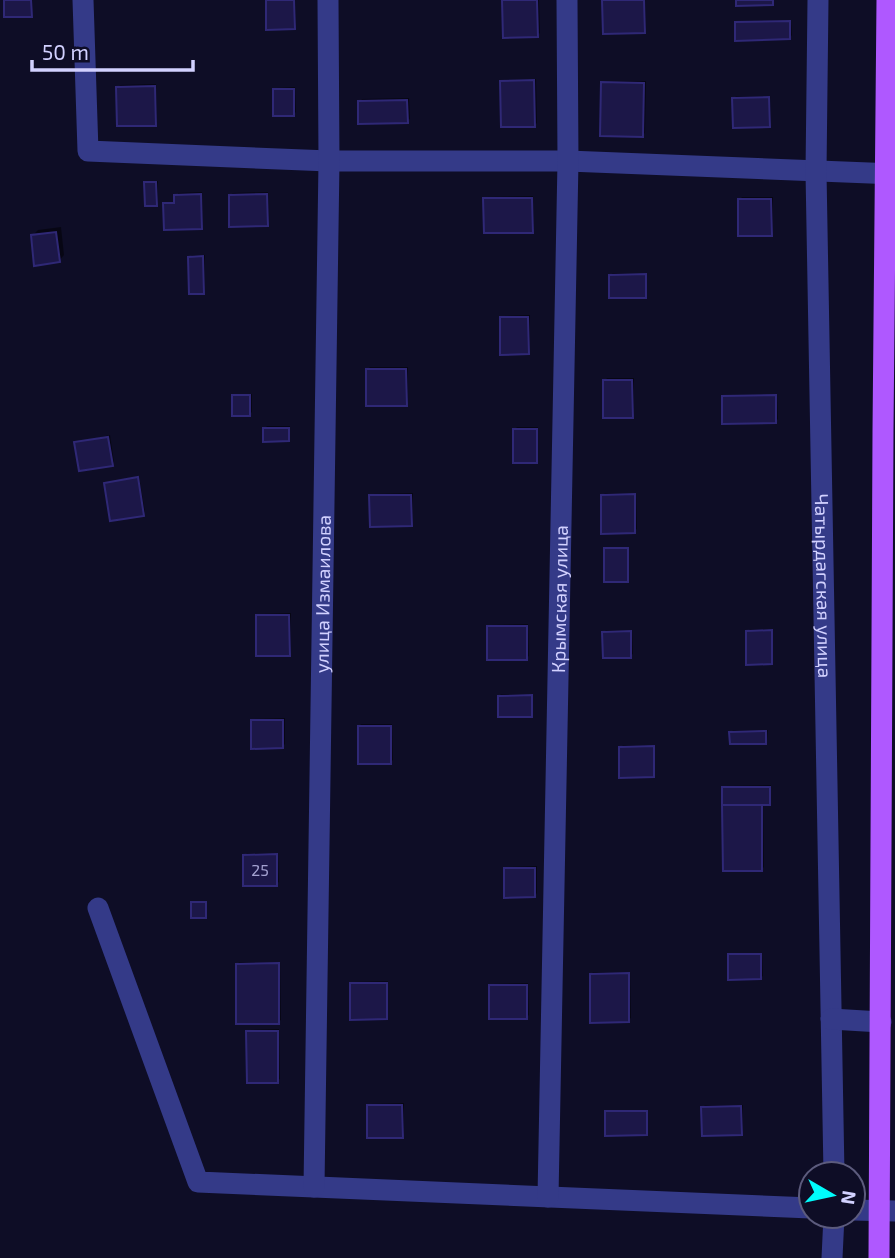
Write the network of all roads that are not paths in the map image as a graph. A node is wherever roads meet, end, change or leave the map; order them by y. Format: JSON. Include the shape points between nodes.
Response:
{"nodes":[{"id":1,"x":83,"y":0,"type":"edge"},
{"id":2,"x":328,"y":0,"type":"edge"},
{"id":3,"x":567,"y":0,"type":"edge"},
{"id":4,"x":818,"y":0,"type":"edge"},
{"id":5,"x":887,"y":0,"type":"edge"},
{"id":6,"x":329,"y":161,"type":"junction"},
{"id":7,"x":568,"y":161,"type":"junction"},
{"id":8,"x":816,"y":172,"type":"junction"},
{"id":9,"x":890,"y":174,"type":"edge"},
{"id":10,"x":889,"y":432,"type":"edge"},
{"id":11,"x":888,"y":685,"type":"edge"},
{"id":12,"x":98,"y":908,"type":"dead end"},
{"id":13,"x":888,"y":937,"type":"edge"},
{"id":14,"x":831,"y":1018,"type":"junction"},
{"id":15,"x":881,"y":1022,"type":"junction"},
{"id":16,"x":834,"y":1160,"type":"edge"},
{"id":17,"x":314,"y":1187,"type":"junction"},
{"id":18,"x":548,"y":1197,"type":"junction"},
{"id":19,"x":797,"y":1207,"type":"edge"},
{"id":20,"x":867,"y":1210,"type":"edge"},
{"id":21,"x":888,"y":1211,"type":"edge"},
{"id":22,"x":833,"y":1230,"type":"edge"},
{"id":23,"x":832,"y":1258,"type":"edge"},
{"id":24,"x":879,"y":1258,"type":"edge"}],
"edges":[{"from":1,"to":6,"type":"street","via":[[88,151]]},
{"from":2,"to":6,"type":"street","name":"улица Измаилова"},
{"from":3,"to":7,"type":"street","name":"Крымская улица"},
{"from":4,"to":8,"type":"street","name":"Чатырдагская улица"},
{"from":5,"to":9,"type":"main road"},
{"from":6,"to":7,"type":"street"},
{"from":6,"to":17,"type":"street","name":"улица Измаилова"},
{"from":7,"to":8,"type":"street"},
{"from":7,"to":18,"type":"street","name":"Крымская улица"},
{"from":8,"to":9,"type":"street"},
{"from":8,"to":14,"type":"street","name":"Чатырдагская улица"},
{"from":9,"to":10,"type":"main road"},
{"from":10,"to":11,"type":"main road"},
{"from":11,"to":13,"type":"main road"},
{"from":12,"to":17,"type":"street","via":[[198,1182]]},
{"from":13,"to":15,"type":"main road"},
{"from":14,"to":15,"type":"street"},
{"from":14,"to":16,"type":"street","name":"Чатырдагская улица"},
{"from":15,"to":21,"type":"main road"},
{"from":17,"to":18,"type":"street"},
{"from":18,"to":19,"type":"street"},
{"from":20,"to":21,"type":"street"},
{"from":21,"to":24,"type":"main road"},
{"from":22,"to":23,"type":"street"}]}
